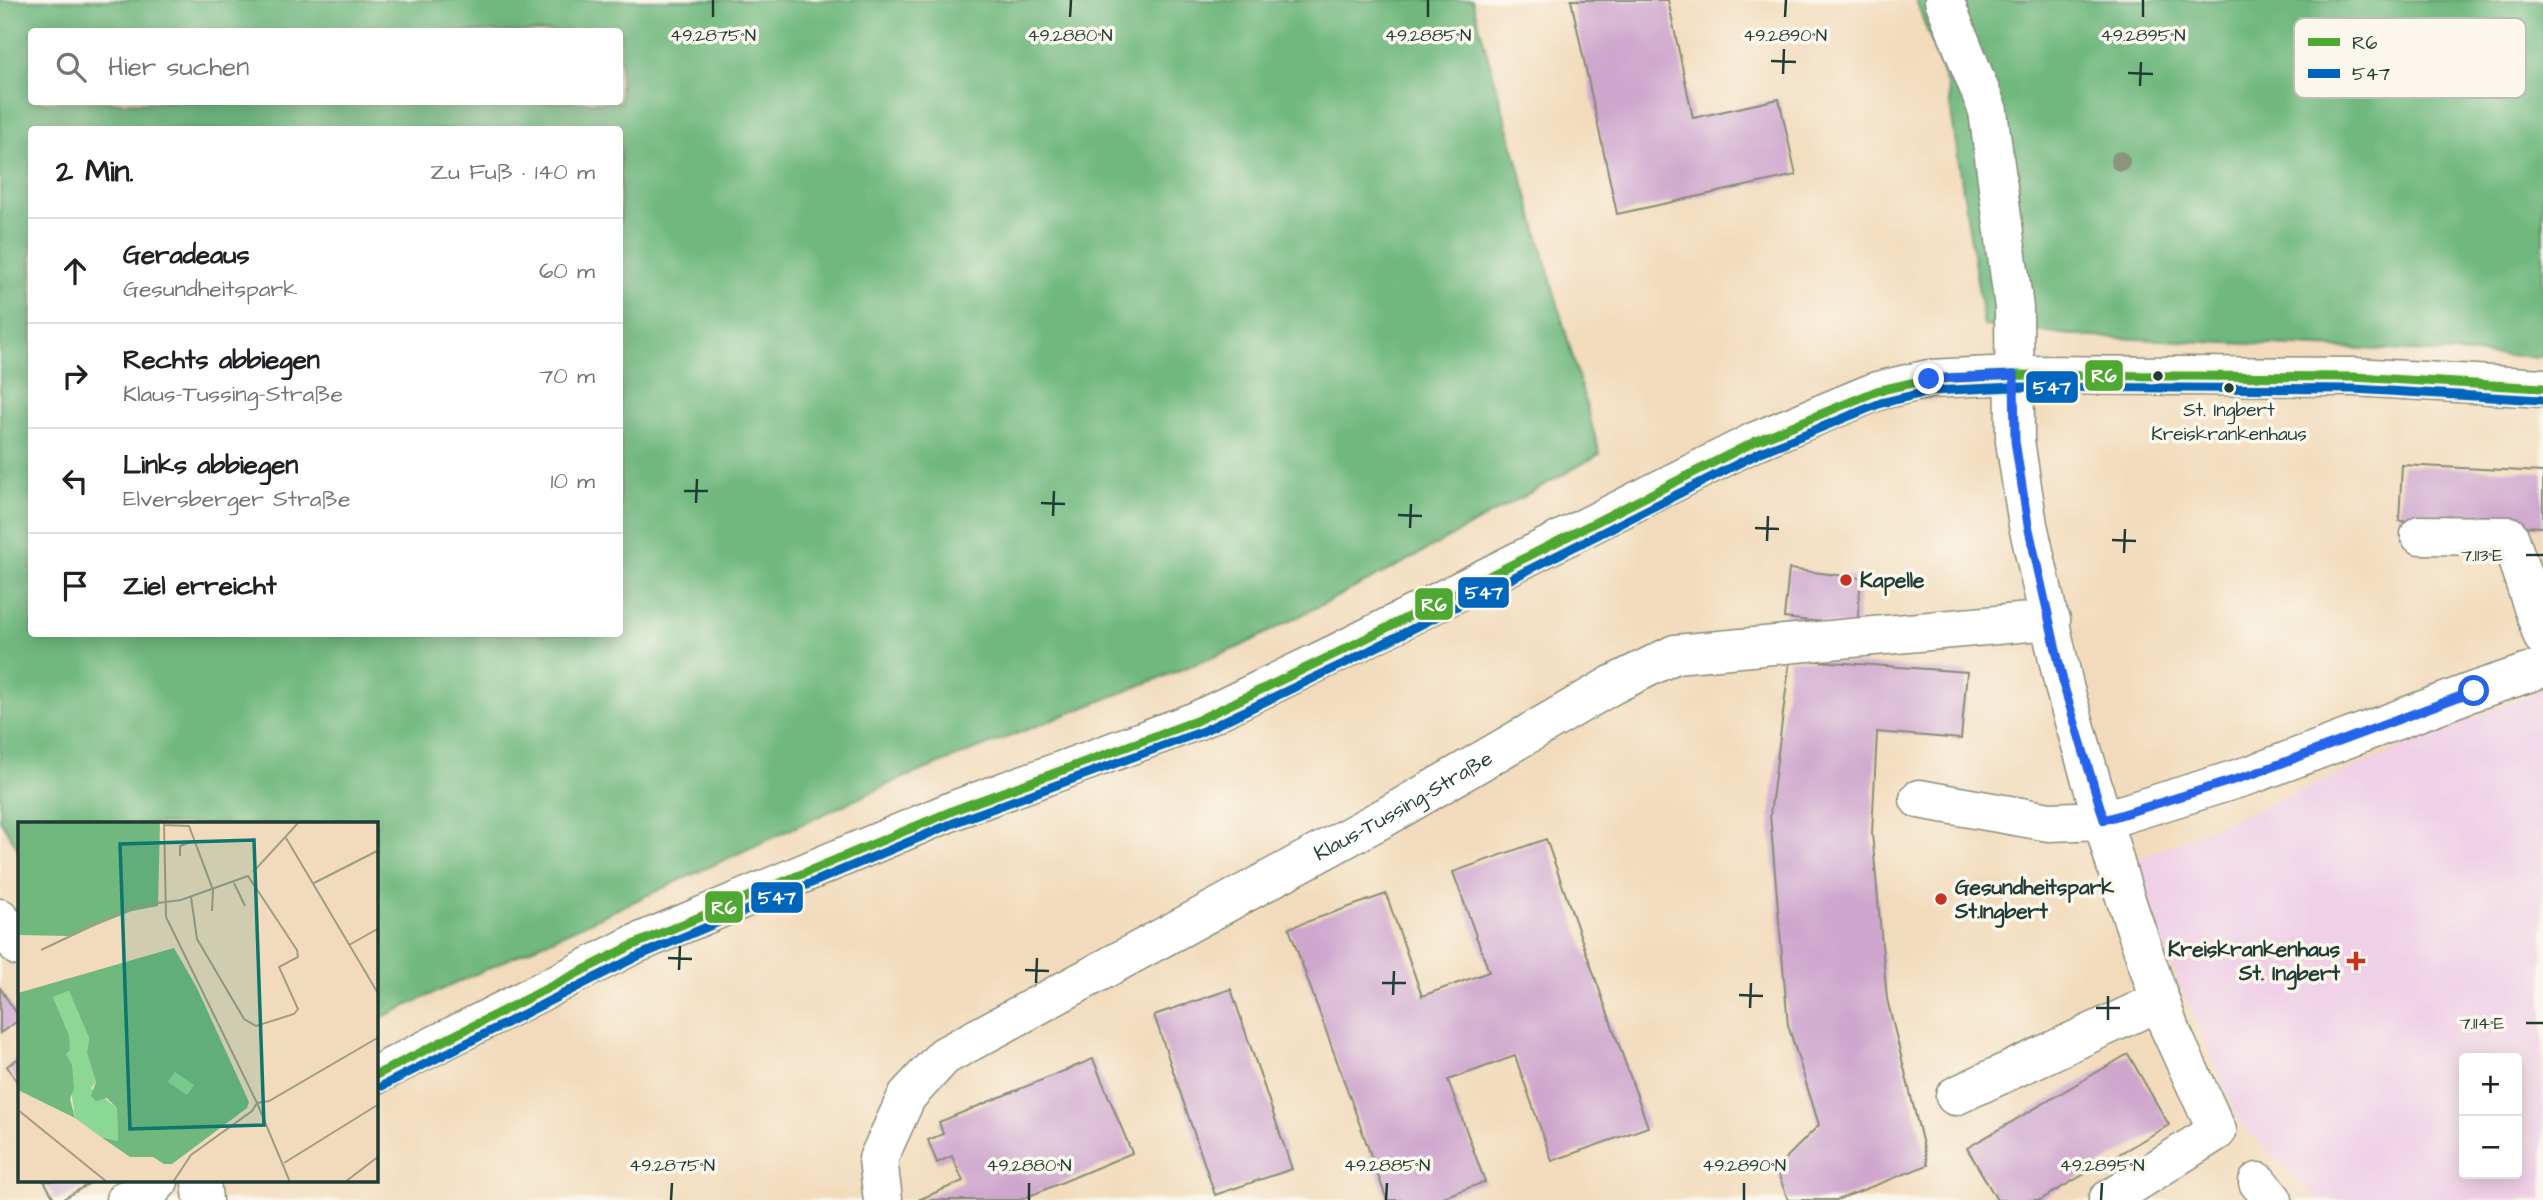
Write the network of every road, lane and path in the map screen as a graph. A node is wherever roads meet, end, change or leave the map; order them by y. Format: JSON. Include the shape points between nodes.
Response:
{"nodes":[{"id":1,"x":1944,"y":0,"type":"edge"},
{"id":2,"x":2014,"y":375,"type":"junction"},
{"id":3,"x":2543,"y":388,"type":"edge"},
{"id":4,"x":2420,"y":535,"type":"dead end"},
{"id":5,"x":2051,"y":620,"type":"junction"},
{"id":6,"x":2543,"y":637,"type":"edge"},
{"id":7,"x":2543,"y":668,"type":"edge"},
{"id":8,"x":1919,"y":799,"type":"dead end"},
{"id":9,"x":2104,"y":820,"type":"junction"},
{"id":10,"x":0,"y":918,"type":"edge"},
{"id":11,"x":18,"y":945,"type":"edge"},
{"id":12,"x":2160,"y":1001,"type":"junction"},
{"id":13,"x":378,"y":1074,"type":"edge"},
{"id":14,"x":1955,"y":1096,"type":"dead end"},
{"id":15,"x":158,"y":1182,"type":"edge"},
{"id":16,"x":201,"y":1182,"type":"edge"},
{"id":17,"x":125,"y":1200,"type":"edge"},
{"id":18,"x":203,"y":1200,"type":"edge"},
{"id":19,"x":883,"y":1200,"type":"edge"},
{"id":20,"x":2108,"y":1200,"type":"edge"}],
"edges":[{"from":1,"to":2,"type":"main road","via":[[1988,111],[2014,308]]},
{"from":2,"to":3,"type":"main road","via":[[2354,377]]},
{"from":2,"to":5,"type":"main road","via":[[2015,441],[2028,525]]},
{"from":2,"to":13,"type":"main road","via":[[1929,379],[1877,391],[1756,440],[1196,721],[957,809],[633,945]]},
{"from":4,"to":6,"type":"main road","via":[[2509,536]]},
{"from":5,"to":9,"type":"main road","via":[[2065,690]]},
{"from":5,"to":19,"type":"main road","name":"Klaus-Tussing-Straße","via":[[1675,654],[1612,685],[1387,816],[944,1056],[906,1097],[878,1159]]},
{"from":7,"to":9,"type":"main road","via":[[2253,774]]},
{"from":8,"to":9,"type":"main road","via":[[2049,822]]},
{"from":9,"to":12,"type":"main road"},
{"from":10,"to":11,"type":"main road"},
{"from":12,"to":14,"type":"main road"},
{"from":12,"to":20,"type":"main road","via":[[2217,1131]]},
{"from":15,"to":17,"type":"main road","via":[[150,1191]]},
{"from":16,"to":18,"type":"main road"}]}
